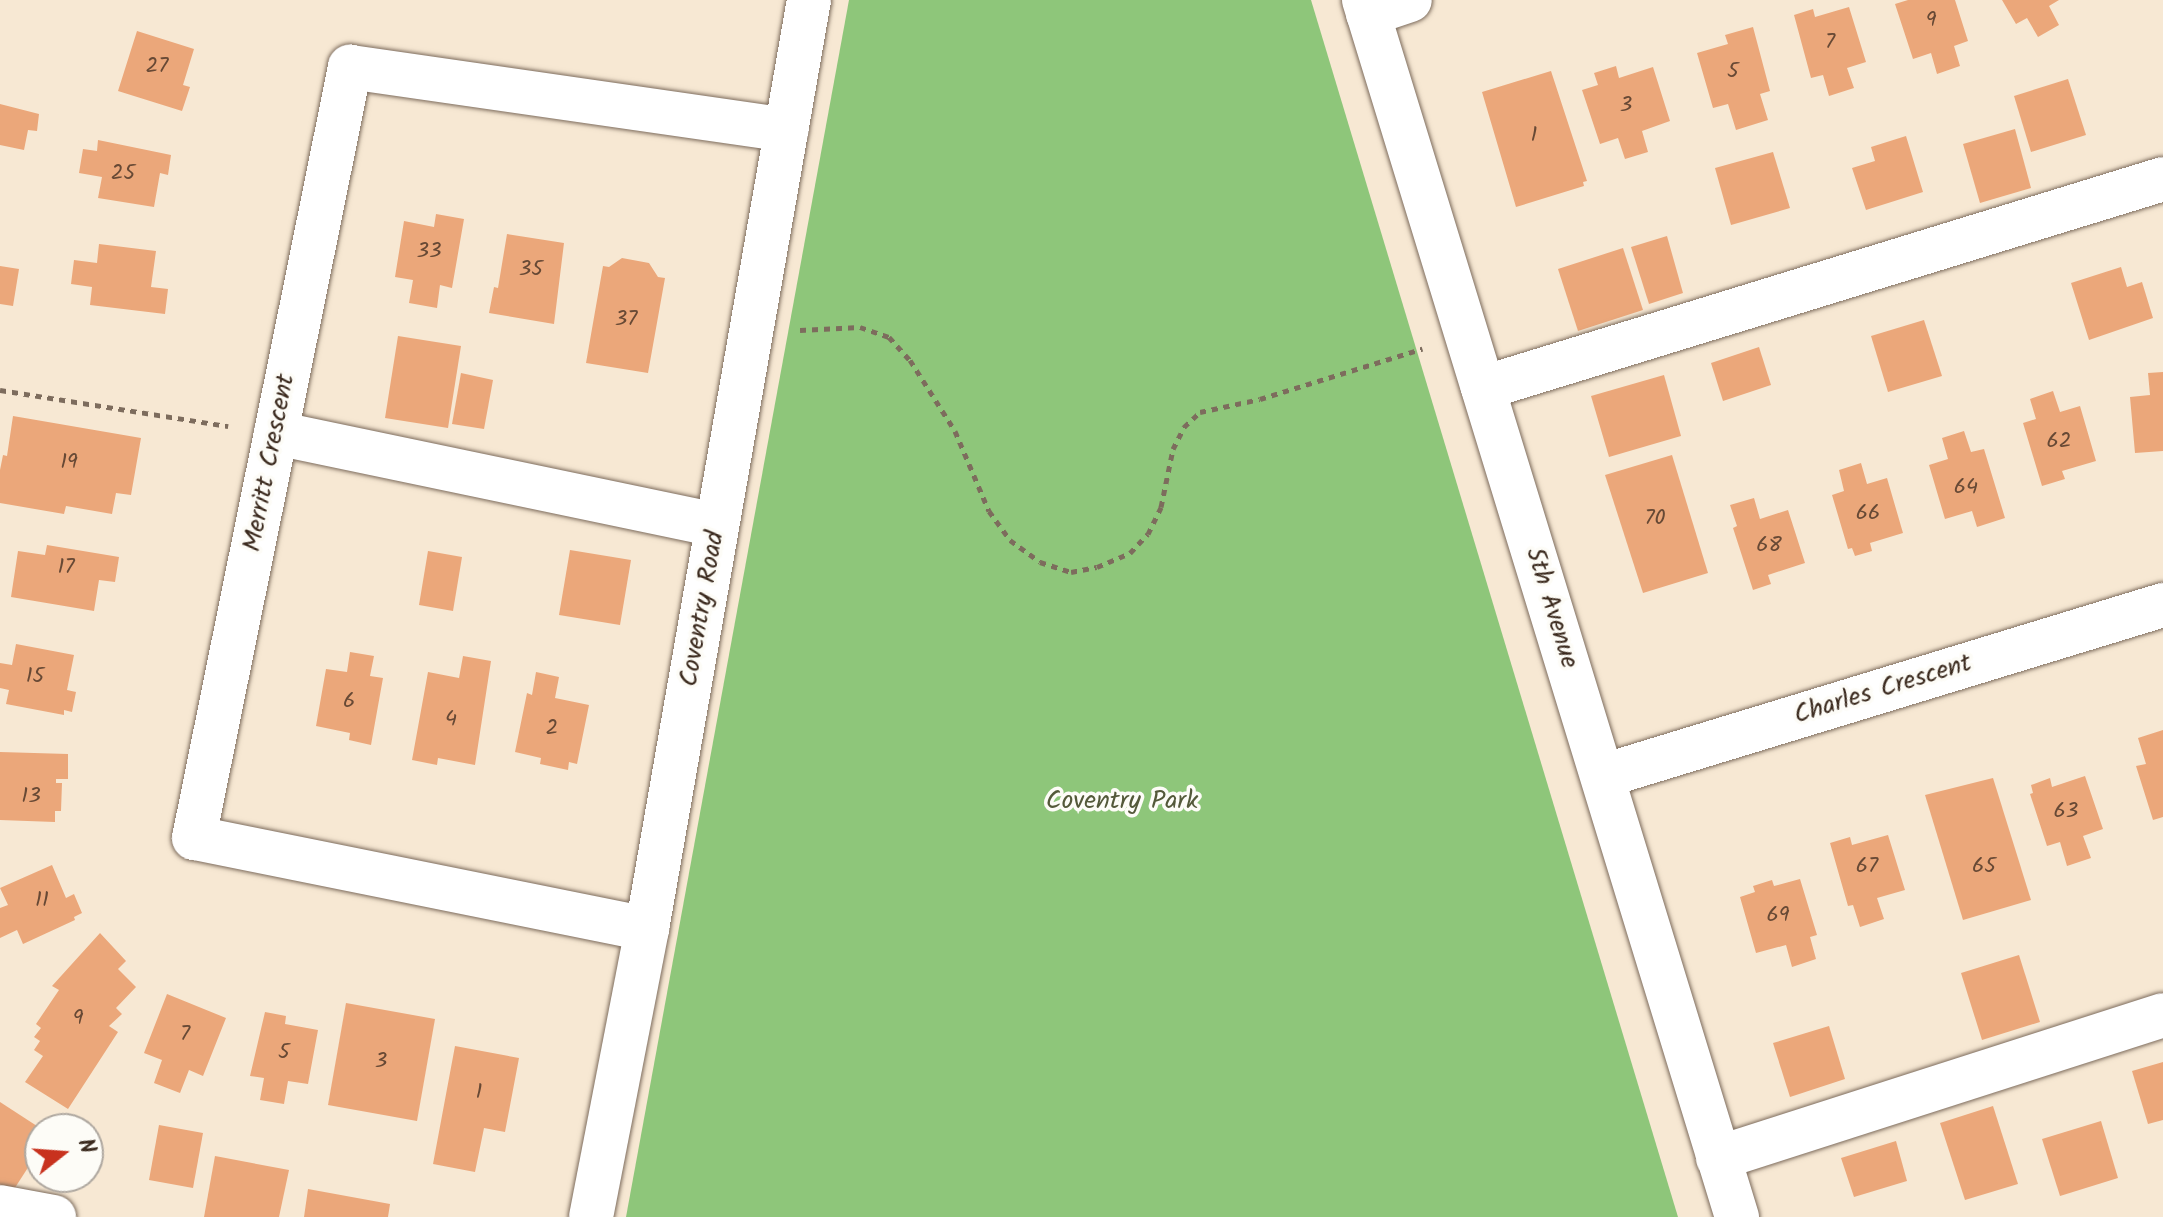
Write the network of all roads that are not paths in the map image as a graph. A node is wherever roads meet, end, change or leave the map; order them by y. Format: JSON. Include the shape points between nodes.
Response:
{"nodes":[{"id":1,"x":809,"y":0,"type":"edge"},
{"id":2,"x":1410,"y":0,"type":"edge"},
{"id":3,"x":1366,"y":7,"type":"edge"},
{"id":4,"x":786,"y":130,"type":"junction"},
{"id":5,"x":2163,"y":179,"type":"edge"},
{"id":6,"x":1483,"y":388,"type":"junction"},
{"id":7,"x":276,"y":433,"type":"junction"},
{"id":8,"x":717,"y":525,"type":"junction"},
{"id":9,"x":2163,"y":605,"type":"edge"},
{"id":10,"x":1603,"y":776,"type":"junction"},
{"id":11,"x":647,"y":929,"type":"junction"},
{"id":12,"x":2163,"y":1015,"type":"edge"},
{"id":13,"x":1718,"y":1158,"type":"junction"},
{"id":14,"x":0,"y":1207,"type":"edge"},
{"id":15,"x":54,"y":1217,"type":"edge"},
{"id":16,"x":591,"y":1217,"type":"edge"},
{"id":17,"x":1737,"y":1217,"type":"edge"}],
"edges":[{"from":1,"to":4,"type":"street","name":"Coventry Road"},
{"from":2,"to":3,"type":"street"},
{"from":3,"to":6,"type":"street","name":"5th Avenue"},
{"from":4,"to":7,"type":"street","name":"Merritt Crescent","via":[[350,67]]},
{"from":4,"to":8,"type":"street","name":"Coventry Road"},
{"from":5,"to":6,"type":"street"},
{"from":6,"to":10,"type":"street","name":"5th Avenue"},
{"from":7,"to":8,"type":"street"},
{"from":7,"to":11,"type":"street","name":"Merritt Crescent","via":[[194,838]]},
{"from":8,"to":11,"type":"street","name":"Coventry Road"},
{"from":9,"to":10,"type":"street","name":"Charles Crescent"},
{"from":10,"to":13,"type":"street","name":"5th Avenue"},
{"from":11,"to":16,"type":"street","name":"Coventry Road"},
{"from":12,"to":13,"type":"street"},
{"from":13,"to":17,"type":"street","name":"5th Avenue"},
{"from":14,"to":15,"type":"street"}]}
